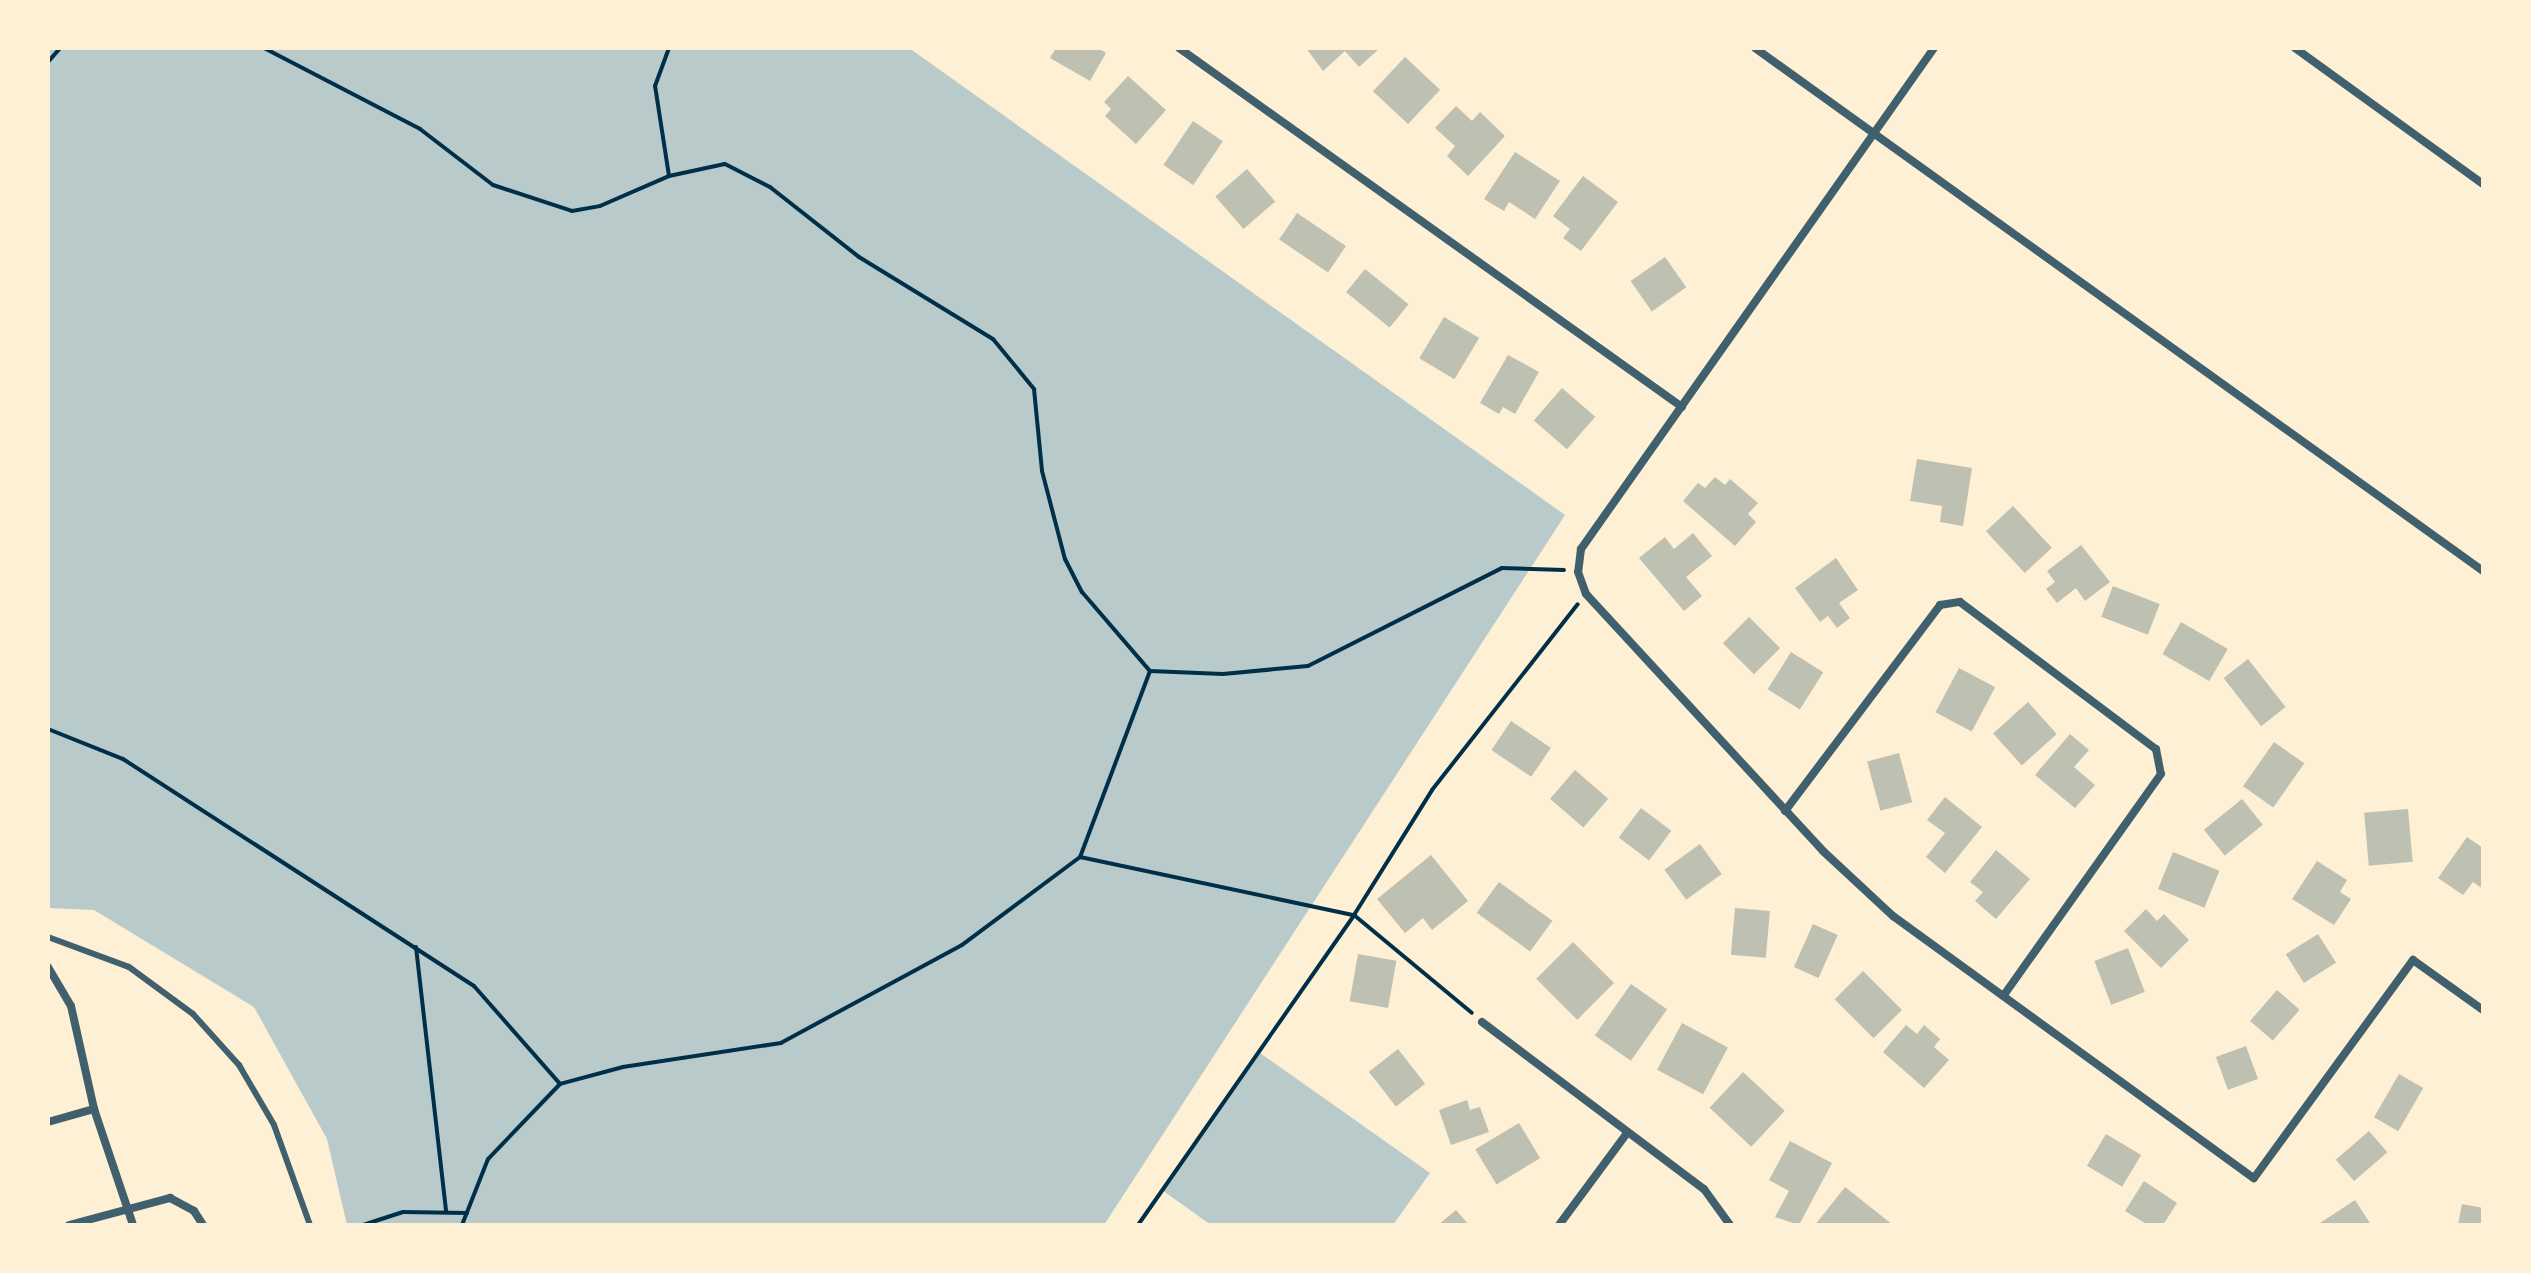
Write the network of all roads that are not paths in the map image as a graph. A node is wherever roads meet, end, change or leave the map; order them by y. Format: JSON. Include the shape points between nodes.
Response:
{"nodes":[{"id":1,"x":1179,"y":48,"type":"edge"},
{"id":2,"x":1755,"y":48,"type":"edge"},
{"id":3,"x":1934,"y":48,"type":"edge"},
{"id":4,"x":2295,"y":48,"type":"edge"},
{"id":5,"x":1874,"y":131,"type":"junction"},
{"id":6,"x":2483,"y":184,"type":"edge"},
{"id":7,"x":1682,"y":407,"type":"junction"},
{"id":8,"x":2483,"y":571,"type":"edge"},
{"id":9,"x":1785,"y":811,"type":"junction"},
{"id":10,"x":48,"y":937,"type":"edge"},
{"id":11,"x":48,"y":967,"type":"edge"},
{"id":12,"x":2003,"y":996,"type":"junction"},
{"id":13,"x":2483,"y":1010,"type":"edge"},
{"id":14,"x":1482,"y":1022,"type":"road end"},
{"id":15,"x":94,"y":1109,"type":"junction"},
{"id":16,"x":48,"y":1122,"type":"edge"},
{"id":17,"x":1627,"y":1133,"type":"junction"},
{"id":18,"x":126,"y":1207,"type":"junction"},
{"id":19,"x":69,"y":1225,"type":"edge"},
{"id":20,"x":133,"y":1225,"type":"edge"},
{"id":21,"x":203,"y":1225,"type":"edge"},
{"id":22,"x":310,"y":1225,"type":"edge"},
{"id":23,"x":1559,"y":1225,"type":"edge"},
{"id":24,"x":1730,"y":1225,"type":"edge"}],
"edges":[{"from":1,"to":7,"type":"street"},
{"from":2,"to":5,"type":"street"},
{"from":3,"to":5,"type":"street"},
{"from":4,"to":6,"type":"street"},
{"from":5,"to":7,"type":"street"},
{"from":5,"to":8,"type":"street"},
{"from":7,"to":9,"type":"street","via":[[1581,549],[1578,572],[1586,594]]},
{"from":9,"to":12,"type":"street","via":[[1893,916]]},
{"from":9,"to":12,"type":"street","via":[[1940,605],[1950,603],[1960,602],[2156,749],[2161,774]]},
{"from":10,"to":22,"type":"lane","via":[[129,967],[193,1014],[239,1065],[274,1125]]},
{"from":11,"to":15,"type":"street","via":[[71,1006]]},
{"from":12,"to":13,"type":"street","via":[[2254,1178],[2413,960]]},
{"from":14,"to":17,"type":"street"},
{"from":15,"to":16,"type":"street"},
{"from":15,"to":18,"type":"street"},
{"from":17,"to":23,"type":"street"},
{"from":17,"to":24,"type":"street","via":[[1704,1189]]},
{"from":18,"to":19,"type":"street"},
{"from":18,"to":20,"type":"street"},
{"from":18,"to":21,"type":"street","via":[[170,1198],[194,1211]]}]}
